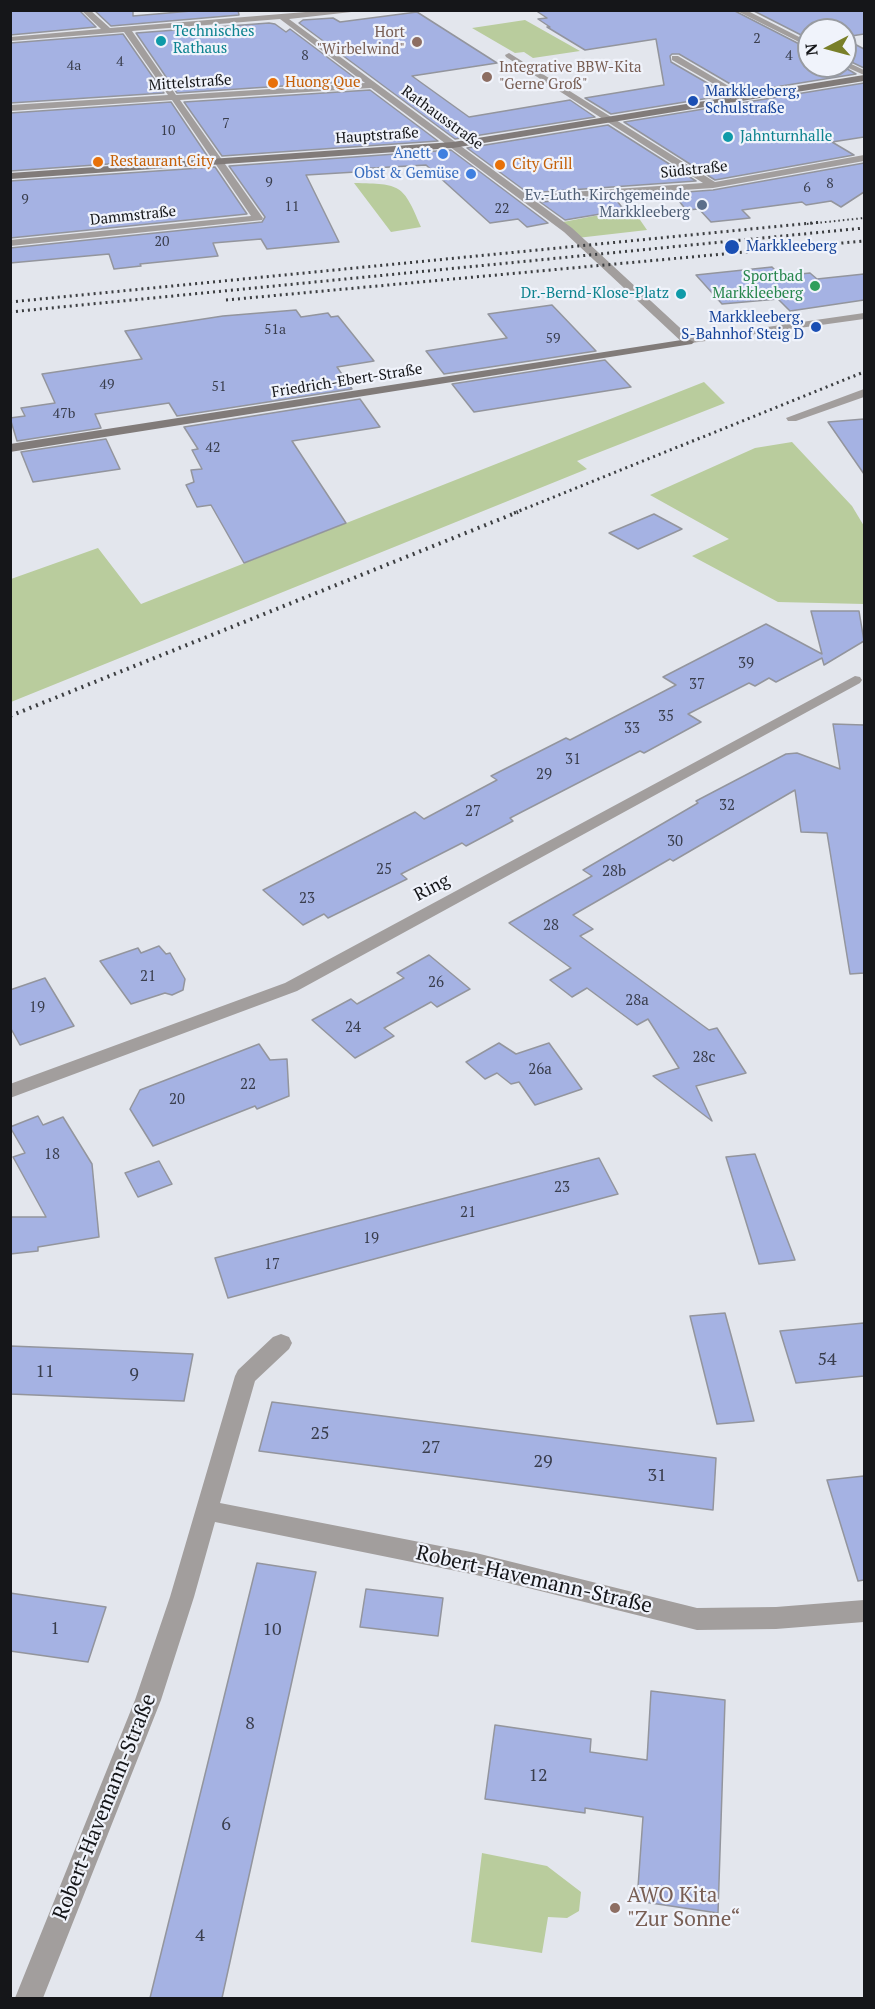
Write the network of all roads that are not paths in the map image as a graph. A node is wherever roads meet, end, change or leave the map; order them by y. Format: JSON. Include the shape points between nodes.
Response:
{"nodes":[{"id":1,"x":85,"y":10,"type":"edge"},
{"id":2,"x":365,"y":10,"type":"edge"},
{"id":3,"x":739,"y":10,"type":"edge"},
{"id":4,"x":282,"y":14,"type":"edge"},
{"id":5,"x":127,"y":30,"type":"junction"},
{"id":6,"x":108,"y":31,"type":"junction"},
{"id":7,"x":10,"y":39,"type":"edge"},
{"id":8,"x":797,"y":39,"type":"edge"},
{"id":9,"x":509,"y":56,"type":"dead end"},
{"id":10,"x":675,"y":58,"type":"dead end"},
{"id":11,"x":864,"y":78,"type":"edge"},
{"id":12,"x":371,"y":85,"type":"junction"},
{"id":13,"x":175,"y":98,"type":"junction"},
{"id":14,"x":743,"y":98,"type":"junction"},
{"id":15,"x":10,"y":108,"type":"edge"},
{"id":16,"x":610,"y":118,"type":"junction"},
{"id":17,"x":453,"y":145,"type":"junction"},
{"id":18,"x":864,"y":158,"type":"edge"},
{"id":19,"x":219,"y":161,"type":"junction"},
{"id":20,"x":10,"y":176,"type":"edge"},
{"id":21,"x":713,"y":185,"type":"junction"},
{"id":22,"x":525,"y":198,"type":"junction"},
{"id":23,"x":10,"y":243,"type":"edge"},
{"id":24,"x":864,"y":316,"type":"edge"},
{"id":25,"x":688,"y":342,"type":"junction"},
{"id":26,"x":864,"y":393,"type":"edge"},
{"id":27,"x":792,"y":418,"type":"dead end"},
{"id":28,"x":10,"y":448,"type":"edge"},
{"id":29,"x":855,"y":680,"type":"dead end"},
{"id":30,"x":10,"y":1091,"type":"edge"},
{"id":31,"x":281,"y":1343,"type":"dead end"},
{"id":32,"x":206,"y":1510,"type":"junction"},
{"id":33,"x":864,"y":1611,"type":"edge"},
{"id":34,"x":29,"y":1998,"type":"edge"}],
"edges":[{"from":1,"to":6,"type":"street"},
{"from":2,"to":4,"type":"street"},
{"from":3,"to":8,"type":"street"},
{"from":4,"to":5,"type":"street"},
{"from":4,"to":12,"type":"street","name":"Rathausstraße"},
{"from":5,"to":6,"type":"street"},
{"from":5,"to":13,"type":"street"},
{"from":6,"to":7,"type":"street"},
{"from":9,"to":16,"type":"street"},
{"from":10,"to":14,"type":"street"},
{"from":11,"to":14,"type":"main road","name":"Hauptstraße"},
{"from":12,"to":13,"type":"street","name":"Mittelstraße"},
{"from":12,"to":17,"type":"street","name":"Rathausstraße"},
{"from":13,"to":15,"type":"street","name":"Mittelstraße"},
{"from":13,"to":19,"type":"street"},
{"from":14,"to":16,"type":"main road","name":"Hauptstraße"},
{"from":16,"to":17,"type":"main road","name":"Hauptstraße"},
{"from":16,"to":21,"type":"street"},
{"from":17,"to":19,"type":"main road","name":"Hauptstraße"},
{"from":17,"to":22,"type":"street","name":"Rathausstraße"},
{"from":18,"to":21,"type":"street","name":"Südstraße"},
{"from":19,"to":20,"type":"main road","name":"Hauptstraße"},
{"from":19,"to":23,"type":"street","name":"Dammstraße","via":[[258,218]]},
{"from":21,"to":22,"type":"street","name":"Südstraße"},
{"from":22,"to":25,"type":"street","name":"Rathausstraße","via":[[577,238]]},
{"from":24,"to":25,"type":"street"},
{"from":25,"to":28,"type":"main road","name":"Friedrich-Ebert-Straße"},
{"from":26,"to":27,"type":"street"},
{"from":29,"to":30,"type":"street","name":"Ring","via":[[291,987]]},
{"from":31,"to":32,"type":"street","name":"Robert-Havemann-Straße","via":[[246,1376]]},
{"from":32,"to":33,"type":"street","name":"Robert-Havemann-Straße","via":[[476,1564],[697,1618],[776,1618]]},
{"from":32,"to":34,"type":"street","name":"Robert-Havemann-Straße","via":[[148,1700]]}]}
